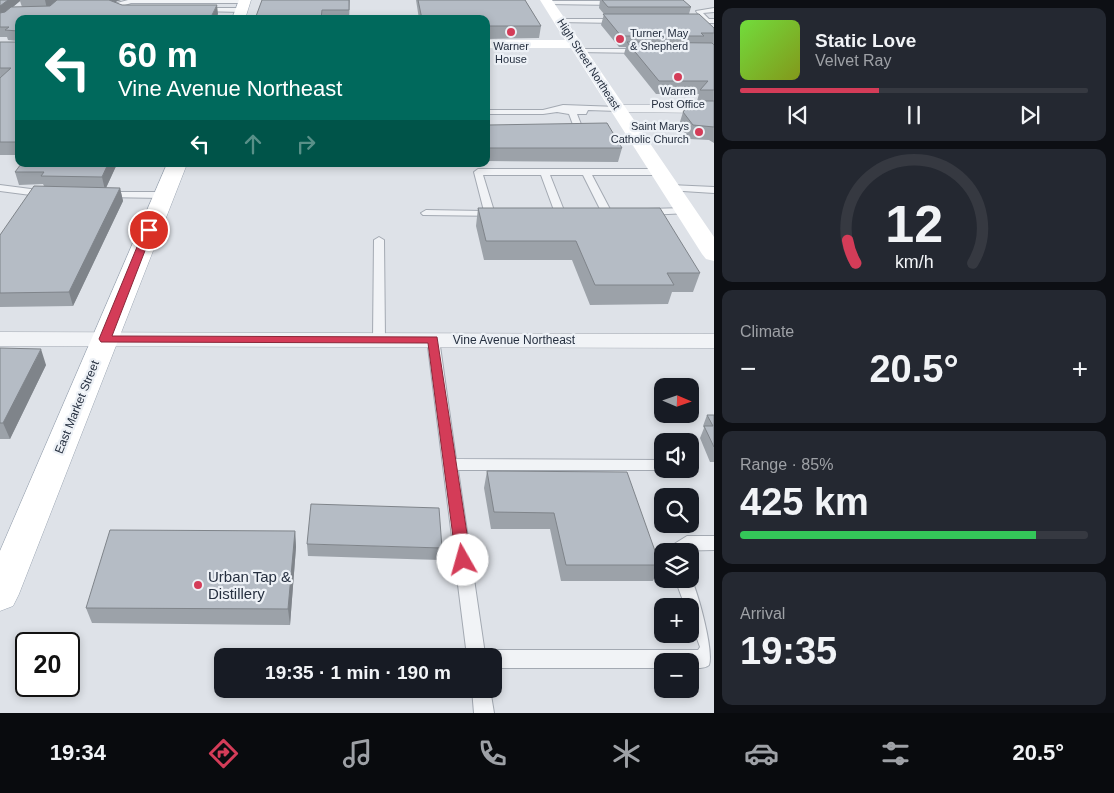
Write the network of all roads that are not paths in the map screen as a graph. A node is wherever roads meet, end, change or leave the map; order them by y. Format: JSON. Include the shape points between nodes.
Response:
{"nodes":[{"id":1,"x":547,"y":2,"type":"edge"},
{"id":2,"x":619,"y":3,"type":"edge"},
{"id":3,"x":242,"y":7,"type":"edge"},
{"id":4,"x":134,"y":10,"type":"edge"},
{"id":5,"x":192,"y":10,"type":"edge"},
{"id":6,"x":714,"y":10,"type":"edge"},
{"id":7,"x":560,"y":21,"type":"junction"},
{"id":8,"x":620,"y":21,"type":"edge"},
{"id":9,"x":678,"y":21,"type":"edge"},
{"id":10,"x":710,"y":21,"type":"edge"},
{"id":11,"x":490,"y":44,"type":"edge"},
{"id":12,"x":577,"y":47,"type":"junction"},
{"id":13,"x":654,"y":51,"type":"edge"},
{"id":14,"x":585,"y":109,"type":"junction"},
{"id":15,"x":618,"y":109,"type":"junction"},
{"id":16,"x":714,"y":109,"type":"edge"},
{"id":17,"x":558,"y":110,"type":"junction"},
{"id":18,"x":490,"y":112,"type":"edge"},
{"id":19,"x":572,"y":112,"type":"junction"},
{"id":20,"x":558,"y":133,"type":"edge"},
{"id":21,"x":176,"y":167,"type":"edge"},
{"id":22,"x":544,"y":172,"type":"junction"},
{"id":23,"x":586,"y":172,"type":"junction"},
{"id":24,"x":660,"y":172,"type":"junction"},
{"id":25,"x":0,"y":188,"type":"edge"},
{"id":26,"x":670,"y":188,"type":"junction"},
{"id":27,"x":714,"y":190,"type":"edge"},
{"id":28,"x":59,"y":194,"type":"edge"},
{"id":29,"x":97,"y":194,"type":"edge"},
{"id":30,"x":164,"y":195,"type":"junction"},
{"id":31,"x":686,"y":211,"type":"junction"},
{"id":32,"x":633,"y":212,"type":"edge"},
{"id":33,"x":560,"y":213,"type":"edge"},
{"id":34,"x":607,"y":213,"type":"edge"},
{"id":35,"x":426,"y":214,"type":"dead end"},
{"id":36,"x":490,"y":214,"type":"junction"},
{"id":37,"x":507,"y":214,"type":"edge"},
{"id":38,"x":378,"y":240,"type":"dead end"},
{"id":39,"x":714,"y":254,"type":"edge"},
{"id":40,"x":0,"y":339,"type":"edge"},
{"id":41,"x":105,"y":339,"type":"junction"},
{"id":42,"x":379,"y":339,"type":"junction"},
{"id":43,"x":433,"y":339,"type":"junction"},
{"id":44,"x":714,"y":341,"type":"edge"},
{"id":45,"x":450,"y":464,"type":"junction"},
{"id":46,"x":654,"y":465,"type":"edge"},
{"id":47,"x":699,"y":543,"type":"edge"},
{"id":48,"x":714,"y":543,"type":"edge"},
{"id":49,"x":9,"y":551,"type":"edge"},
{"id":50,"x":687,"y":588,"type":"edge"},
{"id":51,"x":0,"y":594,"type":"edge"},
{"id":52,"x":475,"y":648,"type":"edge"},
{"id":53,"x":502,"y":659,"type":"edge"},
{"id":54,"x":482,"y":698,"type":"edge"},
{"id":55,"x":484,"y":713,"type":"edge"}],
"edges":[{"from":1,"to":2,"type":"lane"},
{"from":1,"to":7,"type":"street","name":"High Street Northeast"},
{"from":3,"to":4,"type":"lane","via":[[131,1],[115,8]]},
{"from":3,"to":5,"type":"lane"},
{"from":6,"to":10,"type":"lane","via":[[698,12]]},
{"from":7,"to":8,"type":"lane"},
{"from":7,"to":12,"type":"street","name":"High Street Northeast"},
{"from":9,"to":10,"type":"lane"},
{"from":11,"to":12,"type":"street"},
{"from":12,"to":13,"type":"lane"},
{"from":12,"to":15,"type":"street","name":"High Street Northeast"},
{"from":14,"to":15,"type":"lane"},
{"from":14,"to":17,"type":"lane","via":[[563,107]]},
{"from":14,"to":19,"type":"lane"},
{"from":15,"to":16,"type":"street"},
{"from":15,"to":24,"type":"street","name":"High Street Northeast"},
{"from":17,"to":18,"type":"lane"},
{"from":17,"to":19,"type":"lane"},
{"from":19,"to":20,"type":"lane","via":[[580,132]]},
{"from":21,"to":30,"type":"street","name":"East Market Street"},
{"from":22,"to":23,"type":"lane"},
{"from":22,"to":33,"type":"lane"},
{"from":22,"to":36,"type":"lane","via":[[478,172]]},
{"from":23,"to":24,"type":"lane"},
{"from":23,"to":34,"type":"lane"},
{"from":24,"to":26,"type":"street","name":"High Street Northeast"},
{"from":25,"to":28,"type":"lane"},
{"from":26,"to":27,"type":"lane"},
{"from":26,"to":31,"type":"street","name":"High Street Northeast"},
{"from":29,"to":30,"type":"lane"},
{"from":30,"to":41,"type":"street","name":"East Market Street"},
{"from":31,"to":32,"type":"lane"},
{"from":31,"to":39,"type":"street","name":"High Street Northeast"},
{"from":35,"to":36,"type":"lane"},
{"from":36,"to":37,"type":"lane"},
{"from":38,"to":42,"type":"lane"},
{"from":40,"to":41,"type":"street","name":"Vine Avenue Northeast"},
{"from":41,"to":42,"type":"street","name":"Vine Avenue Northeast"},
{"from":41,"to":49,"type":"street","name":"East Market Street"},
{"from":42,"to":43,"type":"street","name":"Vine Avenue Northeast"},
{"from":43,"to":44,"type":"street","name":"Vine Avenue Northeast"},
{"from":43,"to":45,"type":"lane"},
{"from":45,"to":46,"type":"lane"},
{"from":45,"to":52,"type":"lane"},
{"from":47,"to":48,"type":"lane"},
{"from":49,"to":51,"type":"street","name":"East Market Street"},
{"from":50,"to":53,"type":"lane","via":[[710,648],[702,659]]},
{"from":54,"to":55,"type":"lane"}]}
